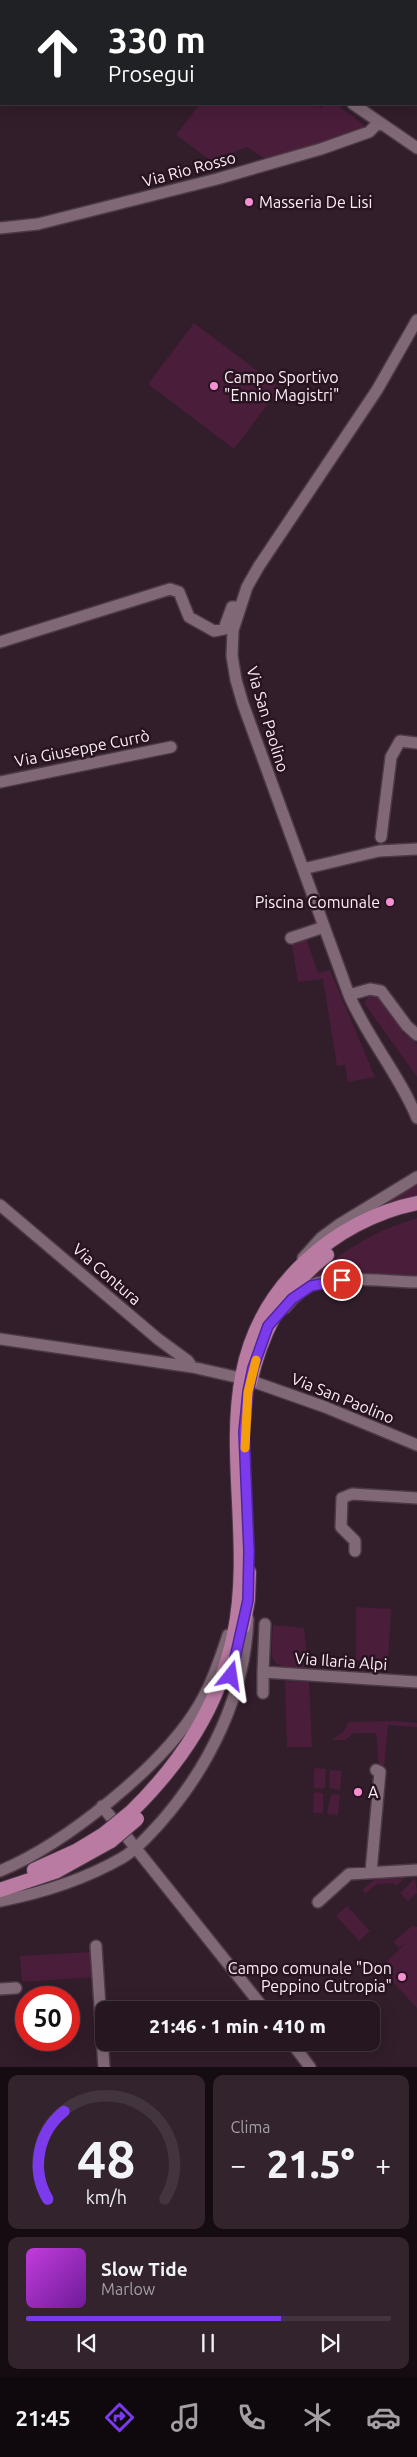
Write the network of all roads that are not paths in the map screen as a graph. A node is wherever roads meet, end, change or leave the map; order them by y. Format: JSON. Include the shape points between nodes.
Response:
{"nodes":[{"id":1,"x":354,"y":105,"type":"edge"},
{"id":2,"x":379,"y":122,"type":"junction"},
{"id":3,"x":417,"y":148,"type":"edge"},
{"id":4,"x":0,"y":228,"type":"edge"},
{"id":5,"x":417,"y":320,"type":"edge"},
{"id":6,"x":239,"y":608,"type":"junction"},
{"id":7,"x":0,"y":642,"type":"edge"},
{"id":8,"x":417,"y":743,"type":"edge"},
{"id":9,"x":170,"y":747,"type":"dead end"},
{"id":10,"x":0,"y":782,"type":"edge"},
{"id":11,"x":381,"y":837,"type":"dead end"},
{"id":12,"x":417,"y":849,"type":"edge"},
{"id":13,"x":303,"y":869,"type":"junction"},
{"id":14,"x":324,"y":927,"type":"junction"},
{"id":15,"x":292,"y":938,"type":"dead end"},
{"id":16,"x":349,"y":995,"type":"junction"},
{"id":17,"x":417,"y":1035,"type":"edge"},
{"id":18,"x":417,"y":1118,"type":"edge"},
{"id":19,"x":417,"y":1177,"type":"edge"},
{"id":20,"x":417,"y":1203,"type":"edge"},
{"id":21,"x":0,"y":1205,"type":"edge"},
{"id":22,"x":417,"y":1212,"type":"edge"},
{"id":23,"x":288,"y":1278,"type":"junction"},
{"id":24,"x":417,"y":1282,"type":"edge"},
{"id":25,"x":268,"y":1326,"type":"junction"},
{"id":26,"x":0,"y":1339,"type":"edge"},
{"id":27,"x":192,"y":1367,"type":"junction"},
{"id":28,"x":236,"y":1376,"type":"dead end"},
{"id":29,"x":257,"y":1383,"type":"dead end"},
{"id":30,"x":417,"y":1445,"type":"edge"},
{"id":31,"x":417,"y":1498,"type":"edge"},
{"id":32,"x":355,"y":1551,"type":"dead end"},
{"id":33,"x":243,"y":1600,"type":"junction"},
{"id":34,"x":264,"y":1624,"type":"dead end"},
{"id":35,"x":264,"y":1672,"type":"junction"},
{"id":36,"x":417,"y":1682,"type":"edge"},
{"id":37,"x":263,"y":1693,"type":"dead end"},
{"id":38,"x":376,"y":1770,"type":"dead end"},
{"id":39,"x":102,"y":1806,"type":"junction"},
{"id":40,"x":107,"y":1837,"type":"junction"},
{"id":41,"x":135,"y":1848,"type":"junction"},
{"id":42,"x":417,"y":1870,"type":"edge"},
{"id":43,"x":0,"y":1871,"type":"edge"},
{"id":44,"x":371,"y":1872,"type":"junction"},
{"id":45,"x":0,"y":1881,"type":"edge"},
{"id":46,"x":0,"y":1890,"type":"edge"},
{"id":47,"x":0,"y":1901,"type":"edge"},
{"id":48,"x":318,"y":1902,"type":"dead end"},
{"id":49,"x":96,"y":1946,"type":"dead end"},
{"id":50,"x":15,"y":1988,"type":"edge"},
{"id":51,"x":0,"y":1990,"type":"edge"},
{"id":52,"x":258,"y":2001,"type":"edge"},
{"id":53,"x":297,"y":2051,"type":"edge"},
{"id":54,"x":104,"y":2067,"type":"edge"},
{"id":55,"x":310,"y":2067,"type":"edge"}],
"edges":[{"from":1,"to":2,"type":"street"},
{"from":2,"to":3,"type":"street"},
{"from":2,"to":4,"type":"street","name":"Via Rio Rosso","via":[[361,135],[226,176],[38,224]]},
{"from":5,"to":6,"type":"street","name":"Via San Paolino","via":[[377,390],[259,566]]},
{"from":6,"to":7,"type":"street","via":[[232,607],[224,629],[214,631],[189,617],[179,592],[170,590]]},
{"from":6,"to":13,"type":"street","name":"Via San Paolino","via":[[233,630],[232,656],[236,680]]},
{"from":8,"to":11,"type":"street","via":[[400,741],[390,757]]},
{"from":9,"to":10,"type":"street","name":"Via Giuseppe Currò"},
{"from":12,"to":13,"type":"street","via":[[379,851]]},
{"from":13,"to":14,"type":"street","name":"Via San Paolino"},
{"from":14,"to":15,"type":"street"},
{"from":14,"to":16,"type":"street","name":"Via San Paolino"},
{"from":16,"to":17,"type":"street","via":[[370,989],[381,991]]},
{"from":16,"to":18,"type":"street","name":"Via San Paolino"},
{"from":19,"to":23,"type":"street","via":[[321,1238]]},
{"from":20,"to":23,"type":"main road","via":[[378,1215],[345,1232]]},
{"from":21,"to":27,"type":"street","name":"Via Contura"},
{"from":22,"to":25,"type":"main road","via":[[381,1223],[350,1239],[324,1258],[295,1285]]},
{"from":23,"to":33,"type":"main road","via":[[258,1322],[240,1391],[236,1433]]},
{"from":24,"to":25,"type":"street","via":[[342,1280],[318,1283],[302,1291]]},
{"from":25,"to":33,"type":"main road","via":[[253,1368],[246,1415]]},
{"from":26,"to":27,"type":"street"},
{"from":27,"to":28,"type":"street"},
{"from":29,"to":30,"type":"street","name":"Via San Paolino"},
{"from":31,"to":32,"type":"street","via":[[352,1494],[342,1498],[341,1527],[355,1540]]},
{"from":33,"to":39,"type":"street","via":[[211,1682],[194,1712],[162,1754]]},
{"from":33,"to":40,"type":"main road","bridge":true,"via":[[210,1710],[196,1735],[134,1816]]},
{"from":33,"to":41,"type":"street","via":[[247,1637],[226,1717],[195,1777],[173,1808]]},
{"from":34,"to":35,"type":"street"},
{"from":35,"to":36,"type":"street","name":"Via Ilaria Alpi"},
{"from":35,"to":37,"type":"street"},
{"from":38,"to":44,"type":"street","via":[[380,1772]]},
{"from":39,"to":41,"type":"street"},
{"from":39,"to":43,"type":"street","via":[[62,1837]]},
{"from":40,"to":45,"type":"main road","via":[[51,1863]]},
{"from":40,"to":46,"type":"main road","via":[[57,1871]]},
{"from":41,"to":47,"type":"street","via":[[66,1883]]},
{"from":41,"to":52,"type":"street"},
{"from":42,"to":44,"type":"street"},
{"from":44,"to":48,"type":"street","via":[[349,1874]]},
{"from":49,"to":54,"type":"street"},
{"from":50,"to":51,"type":"street"},
{"from":53,"to":55,"type":"street"}]}
